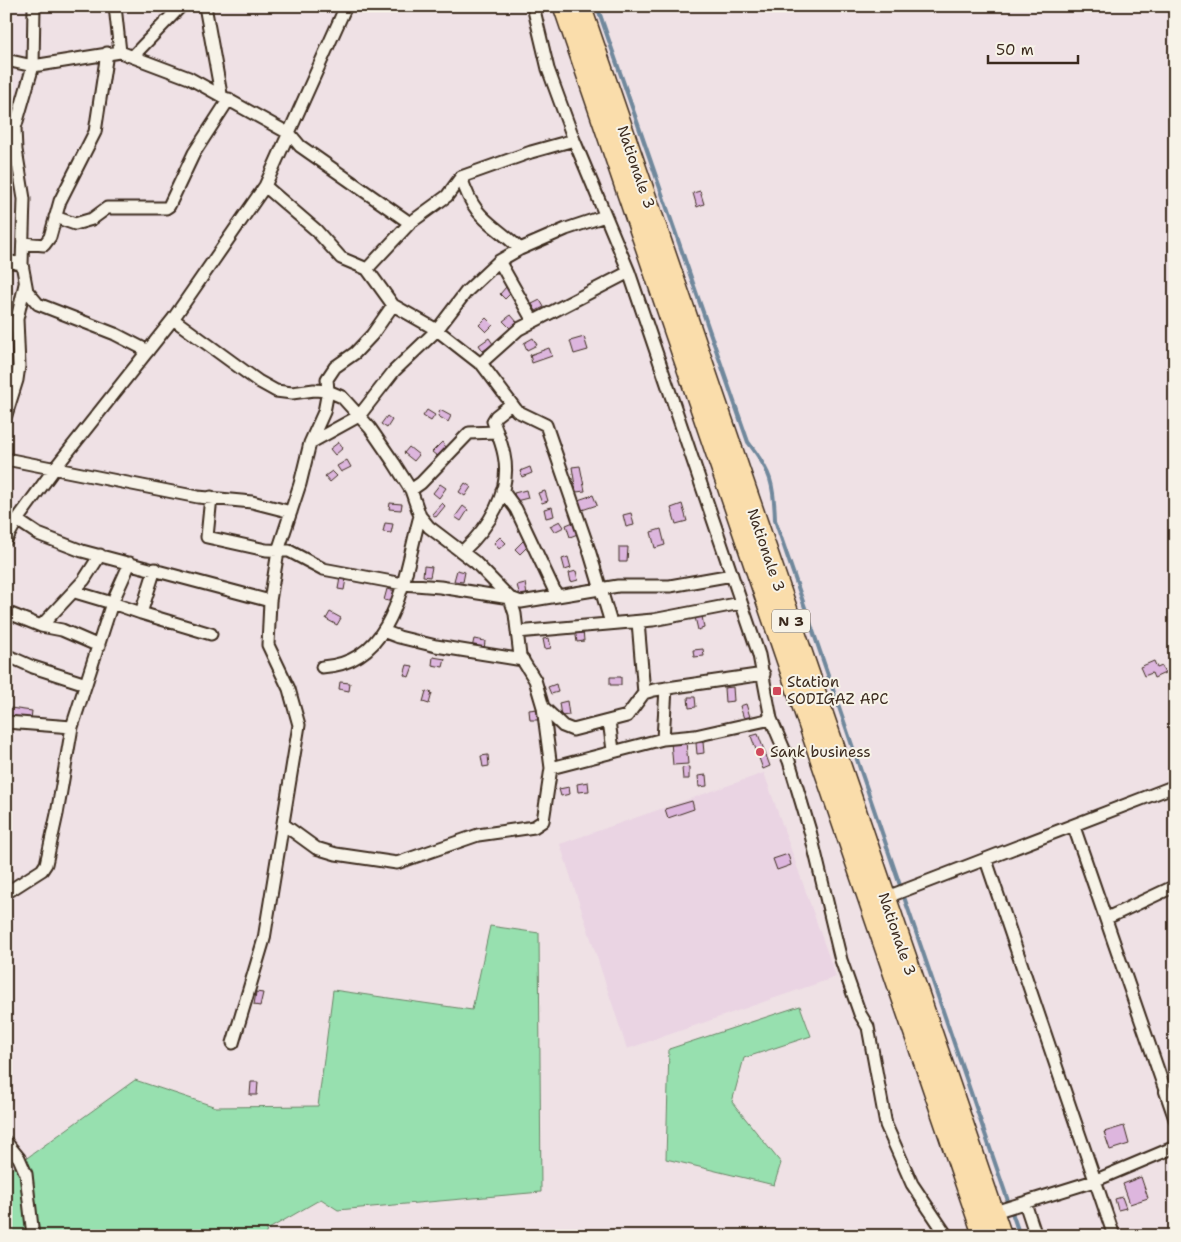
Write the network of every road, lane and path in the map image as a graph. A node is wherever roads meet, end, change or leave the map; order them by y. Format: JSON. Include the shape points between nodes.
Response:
{"nodes":[{"id":1,"x":34,"y":6,"type":"edge"},
{"id":2,"x":115,"y":6,"type":"edge"},
{"id":3,"x":181,"y":6,"type":"edge"},
{"id":4,"x":205,"y":6,"type":"edge"},
{"id":5,"x":346,"y":6,"type":"edge"},
{"id":6,"x":533,"y":6,"type":"edge"},
{"id":7,"x":563,"y":6,"type":"edge"},
{"id":8,"x":581,"y":6,"type":"edge"},
{"id":9,"x":120,"y":52,"type":"junction"},
{"id":10,"x":107,"y":53,"type":"junction"},
{"id":11,"x":133,"y":56,"type":"junction"},
{"id":12,"x":6,"y":60,"type":"edge"},
{"id":13,"x":33,"y":66,"type":"junction"},
{"id":14,"x":225,"y":96,"type":"junction"},
{"id":15,"x":15,"y":128,"type":"junction"},
{"id":16,"x":290,"y":134,"type":"junction"},
{"id":17,"x":6,"y":137,"type":"edge"},
{"id":18,"x":574,"y":140,"type":"junction"},
{"id":19,"x":461,"y":178,"type":"junction"},
{"id":20,"x":265,"y":186,"type":"junction"},
{"id":21,"x":605,"y":216,"type":"junction"},
{"id":22,"x":55,"y":217,"type":"junction"},
{"id":23,"x":410,"y":223,"type":"junction"},
{"id":24,"x":23,"y":243,"type":"junction"},
{"id":25,"x":520,"y":249,"type":"junction"},
{"id":26,"x":6,"y":261,"type":"edge"},
{"id":27,"x":499,"y":261,"type":"junction"},
{"id":28,"x":22,"y":264,"type":"junction"},
{"id":29,"x":367,"y":269,"type":"junction"},
{"id":30,"x":629,"y":272,"type":"junction"},
{"id":31,"x":25,"y":284,"type":"junction"},
{"id":32,"x":393,"y":305,"type":"junction"},
{"id":33,"x":173,"y":319,"type":"junction"},
{"id":34,"x":533,"y":321,"type":"junction"},
{"id":35,"x":437,"y":330,"type":"junction"},
{"id":36,"x":148,"y":351,"type":"junction"},
{"id":37,"x":481,"y":363,"type":"junction"},
{"id":38,"x":328,"y":391,"type":"junction"},
{"id":39,"x":511,"y":404,"type":"junction"},
{"id":40,"x":6,"y":415,"type":"edge"},
{"id":41,"x":359,"y":416,"type":"junction"},
{"id":42,"x":496,"y":432,"type":"junction"},
{"id":43,"x":310,"y":442,"type":"junction"},
{"id":44,"x":6,"y":459,"type":"edge"},
{"id":45,"x":55,"y":468,"type":"junction"},
{"id":46,"x":411,"y":490,"type":"junction"},
{"id":47,"x":502,"y":490,"type":"junction"},
{"id":48,"x":211,"y":497,"type":"junction"},
{"id":49,"x":291,"y":512,"type":"junction"},
{"id":50,"x":420,"y":516,"type":"junction"},
{"id":51,"x":17,"y":520,"type":"junction"},
{"id":52,"x":6,"y":540,"type":"edge"},
{"id":53,"x":278,"y":551,"type":"junction"},
{"id":54,"x":463,"y":551,"type":"junction"},
{"id":55,"x":100,"y":555,"type":"junction"},
{"id":56,"x":130,"y":563,"type":"junction"},
{"id":57,"x":155,"y":569,"type":"junction"},
{"id":58,"x":732,"y":575,"type":"junction"},
{"id":59,"x":273,"y":579,"type":"junction"},
{"id":60,"x":404,"y":584,"type":"junction"},
{"id":61,"x":599,"y":589,"type":"junction"},
{"id":62,"x":75,"y":592,"type":"junction"},
{"id":63,"x":250,"y":595,"type":"junction"},
{"id":64,"x":557,"y":596,"type":"junction"},
{"id":65,"x":510,"y":598,"type":"junction"},
{"id":66,"x":270,"y":601,"type":"junction"},
{"id":67,"x":742,"y":602,"type":"junction"},
{"id":68,"x":112,"y":603,"type":"junction"},
{"id":69,"x":57,"y":611,"type":"junction"},
{"id":70,"x":6,"y":612,"type":"edge"},
{"id":71,"x":141,"y":613,"type":"junction"},
{"id":72,"x":638,"y":622,"type":"junction"},
{"id":73,"x":611,"y":623,"type":"junction"},
{"id":74,"x":41,"y":626,"type":"junction"},
{"id":75,"x":62,"y":630,"type":"junction"},
{"id":76,"x":383,"y":631,"type":"junction"},
{"id":77,"x":517,"y":632,"type":"junction"},
{"id":78,"x":211,"y":634,"type":"dead end"},
{"id":79,"x":98,"y":646,"type":"junction"},
{"id":80,"x":6,"y":654,"type":"edge"},
{"id":81,"x":523,"y":660,"type":"junction"},
{"id":82,"x":322,"y":667,"type":"dead end"},
{"id":83,"x":764,"y":674,"type":"junction"},
{"id":84,"x":86,"y":684,"type":"junction"},
{"id":85,"x":666,"y":688,"type":"junction"},
{"id":86,"x":644,"y":693,"type":"junction"},
{"id":87,"x":543,"y":707,"type":"junction"},
{"id":88,"x":772,"y":719,"type":"junction"},
{"id":89,"x":609,"y":721,"type":"junction"},
{"id":90,"x":6,"y":722,"type":"edge"},
{"id":91,"x":72,"y":726,"type":"junction"},
{"id":92,"x":663,"y":739,"type":"junction"},
{"id":93,"x":613,"y":750,"type":"junction"},
{"id":94,"x":551,"y":768,"type":"junction"},
{"id":95,"x":1175,"y":786,"type":"edge"},
{"id":96,"x":283,"y":824,"type":"junction"},
{"id":97,"x":1074,"y":826,"type":"junction"},
{"id":98,"x":986,"y":860,"type":"junction"},
{"id":99,"x":1175,"y":886,"type":"edge"},
{"id":100,"x":6,"y":893,"type":"edge"},
{"id":101,"x":877,"y":901,"type":"junction"},
{"id":102,"x":1107,"y":918,"type":"junction"},
{"id":103,"x":234,"y":1043,"type":"dead end"},
{"id":104,"x":1175,"y":1119,"type":"edge"},
{"id":105,"x":6,"y":1142,"type":"edge"},
{"id":106,"x":1175,"y":1147,"type":"edge"},
{"id":107,"x":1094,"y":1180,"type":"junction"},
{"id":108,"x":1025,"y":1203,"type":"junction"},
{"id":109,"x":985,"y":1215,"type":"junction"},
{"id":110,"x":33,"y":1236,"type":"edge"},
{"id":111,"x":947,"y":1236,"type":"edge"},
{"id":112,"x":983,"y":1236,"type":"edge"},
{"id":113,"x":1002,"y":1236,"type":"edge"},
{"id":114,"x":1036,"y":1236,"type":"edge"},
{"id":115,"x":1114,"y":1236,"type":"edge"}],
"edges":[{"from":1,"to":13,"type":"street"},
{"from":2,"to":9,"type":"street"},
{"from":3,"to":11,"type":"street"},
{"from":4,"to":14,"type":"street"},
{"from":5,"to":16,"type":"street"},
{"from":6,"to":18,"type":"street","via":[[541,49]]},
{"from":7,"to":101,"type":"main road","name":"Nationale 3","number":"N 3"},
{"from":8,"to":101,"type":"main road","name":"Nationale 3","number":"N 3"},
{"from":9,"to":10,"type":"street"},
{"from":9,"to":11,"type":"street"},
{"from":10,"to":13,"type":"street"},
{"from":10,"to":22,"type":"street","via":[[95,132]]},
{"from":11,"to":14,"type":"street"},
{"from":12,"to":13,"type":"street"},
{"from":13,"to":15,"type":"street"},
{"from":14,"to":16,"type":"street"},
{"from":14,"to":22,"type":"street","via":[[169,206],[107,208],[92,219],[75,224]]},
{"from":15,"to":17,"type":"street"},
{"from":15,"to":24,"type":"street","via":[[24,199]]},
{"from":16,"to":20,"type":"street"},
{"from":16,"to":23,"type":"street","via":[[300,146]]},
{"from":18,"to":19,"type":"street"},
{"from":18,"to":21,"type":"street"},
{"from":19,"to":23,"type":"street","via":[[447,196]]},
{"from":19,"to":25,"type":"street","via":[[480,215]]},
{"from":20,"to":29,"type":"street","via":[[316,230],[341,258]]},
{"from":20,"to":33,"type":"street"},
{"from":21,"to":25,"type":"street"},
{"from":21,"to":30,"type":"street"},
{"from":22,"to":24,"type":"street","via":[[45,244]]},
{"from":23,"to":29,"type":"street"},
{"from":24,"to":28,"type":"street"},
{"from":25,"to":27,"type":"street"},
{"from":26,"to":28,"type":"street"},
{"from":27,"to":34,"type":"street"},
{"from":27,"to":35,"type":"street","via":[[466,292]]},
{"from":28,"to":31,"type":"street"},
{"from":29,"to":32,"type":"street"},
{"from":30,"to":34,"type":"street"},
{"from":30,"to":58,"type":"street"},
{"from":31,"to":36,"type":"street","via":[[30,298],[38,304],[115,334]]},
{"from":31,"to":40,"type":"street","via":[[17,319],[18,380]]},
{"from":32,"to":35,"type":"street"},
{"from":32,"to":38,"type":"street","via":[[372,335],[330,373]]},
{"from":33,"to":36,"type":"street"},
{"from":33,"to":38,"type":"street","via":[[258,381],[276,390],[292,393]]},
{"from":34,"to":37,"type":"street","via":[[519,329]]},
{"from":35,"to":37,"type":"street"},
{"from":35,"to":41,"type":"street","via":[[394,371]]},
{"from":36,"to":45,"type":"street"},
{"from":37,"to":39,"type":"street"},
{"from":38,"to":41,"type":"street","via":[[342,397]]},
{"from":38,"to":43,"type":"street","via":[[324,412]]},
{"from":39,"to":42,"type":"street","via":[[494,418]]},
{"from":39,"to":61,"type":"street","via":[[522,414],[546,425]]},
{"from":41,"to":43,"type":"street"},
{"from":41,"to":46,"type":"street"},
{"from":42,"to":46,"type":"street","via":[[469,433]]},
{"from":42,"to":47,"type":"street","via":[[504,457]]},
{"from":43,"to":49,"type":"street"},
{"from":44,"to":45,"type":"street"},
{"from":45,"to":48,"type":"street"},
{"from":45,"to":51,"type":"street"},
{"from":46,"to":50,"type":"street"},
{"from":47,"to":54,"type":"street","via":[[497,508]]},
{"from":47,"to":64,"type":"street","via":[[516,509]]},
{"from":48,"to":49,"type":"street","via":[[252,502]]},
{"from":48,"to":53,"type":"street","via":[[207,537]]},
{"from":49,"to":53,"type":"street"},
{"from":50,"to":54,"type":"street","via":[[429,527]]},
{"from":50,"to":60,"type":"street"},
{"from":51,"to":52,"type":"street"},
{"from":51,"to":55,"type":"street","via":[[38,534]]},
{"from":53,"to":59,"type":"street"},
{"from":53,"to":60,"type":"street","via":[[297,554],[323,569]]},
{"from":54,"to":65,"type":"street"},
{"from":55,"to":56,"type":"street"},
{"from":55,"to":62,"type":"street"},
{"from":56,"to":57,"type":"street"},
{"from":56,"to":68,"type":"street"},
{"from":57,"to":63,"type":"street"},
{"from":57,"to":71,"type":"street"},
{"from":58,"to":61,"type":"street","via":[[670,586],[644,584]]},
{"from":58,"to":67,"type":"street"},
{"from":59,"to":63,"type":"street"},
{"from":59,"to":66,"type":"street"},
{"from":60,"to":65,"type":"street"},
{"from":60,"to":76,"type":"street","via":[[396,609]]},
{"from":61,"to":64,"type":"street"},
{"from":61,"to":73,"type":"street"},
{"from":62,"to":68,"type":"street"},
{"from":62,"to":69,"type":"street"},
{"from":63,"to":66,"type":"street"},
{"from":64,"to":65,"type":"street","via":[[525,603]]},
{"from":65,"to":77,"type":"street"},
{"from":66,"to":96,"type":"street","via":[[268,645],[289,689],[299,725]]},
{"from":67,"to":72,"type":"street"},
{"from":67,"to":83,"type":"street"},
{"from":68,"to":71,"type":"street"},
{"from":68,"to":79,"type":"street"},
{"from":69,"to":74,"type":"street"},
{"from":69,"to":75,"type":"street"},
{"from":70,"to":74,"type":"street"},
{"from":71,"to":78,"type":"street"},
{"from":72,"to":73,"type":"street"},
{"from":72,"to":86,"type":"street"},
{"from":73,"to":77,"type":"street"},
{"from":74,"to":75,"type":"street"},
{"from":75,"to":79,"type":"street"},
{"from":76,"to":81,"type":"street","via":[[436,646]]},
{"from":76,"to":82,"type":"street","via":[[364,653],[340,664]]},
{"from":77,"to":81,"type":"street"},
{"from":79,"to":84,"type":"street"},
{"from":80,"to":84,"type":"street","via":[[33,668]]},
{"from":81,"to":87,"type":"street","via":[[535,680]]},
{"from":83,"to":85,"type":"street"},
{"from":83,"to":88,"type":"street"},
{"from":84,"to":91,"type":"street"},
{"from":85,"to":86,"type":"street"},
{"from":85,"to":92,"type":"street"},
{"from":86,"to":89,"type":"street","via":[[627,716]]},
{"from":87,"to":89,"type":"street","via":[[567,729]]},
{"from":87,"to":94,"type":"street"},
{"from":88,"to":92,"type":"street","via":[[695,736]]},
{"from":88,"to":111,"type":"street","via":[[789,760],[810,831],[842,960],[860,1014],[868,1027],[886,1125],[912,1184]]},
{"from":89,"to":93,"type":"street"},
{"from":90,"to":91,"type":"street"},
{"from":91,"to":100,"type":"street","via":[[58,814],[46,864],[42,870]]},
{"from":92,"to":93,"type":"street"},
{"from":93,"to":94,"type":"street"},
{"from":94,"to":96,"type":"street","via":[[543,821],[534,828],[478,835],[397,864],[316,848]]},
{"from":95,"to":97,"type":"street"},
{"from":96,"to":103,"type":"street","via":[[264,939]]},
{"from":97,"to":98,"type":"street"},
{"from":97,"to":102,"type":"street"},
{"from":98,"to":101,"type":"street"},
{"from":98,"to":107,"type":"street"},
{"from":99,"to":102,"type":"street"},
{"from":101,"to":109,"type":"main road","name":"Nationale 3","number":"N 3"},
{"from":102,"to":104,"type":"street"},
{"from":105,"to":110,"type":"street","via":[[19,1158],[26,1174]]},
{"from":106,"to":107,"type":"street"},
{"from":107,"to":108,"type":"street"},
{"from":107,"to":115,"type":"street"},
{"from":108,"to":109,"type":"street"},
{"from":108,"to":114,"type":"street"},
{"from":109,"to":112,"type":"main road","name":"Nationale 3","number":"N 3"},
{"from":109,"to":113,"type":"main road","name":"Nationale 3","number":"N 3"}]}
